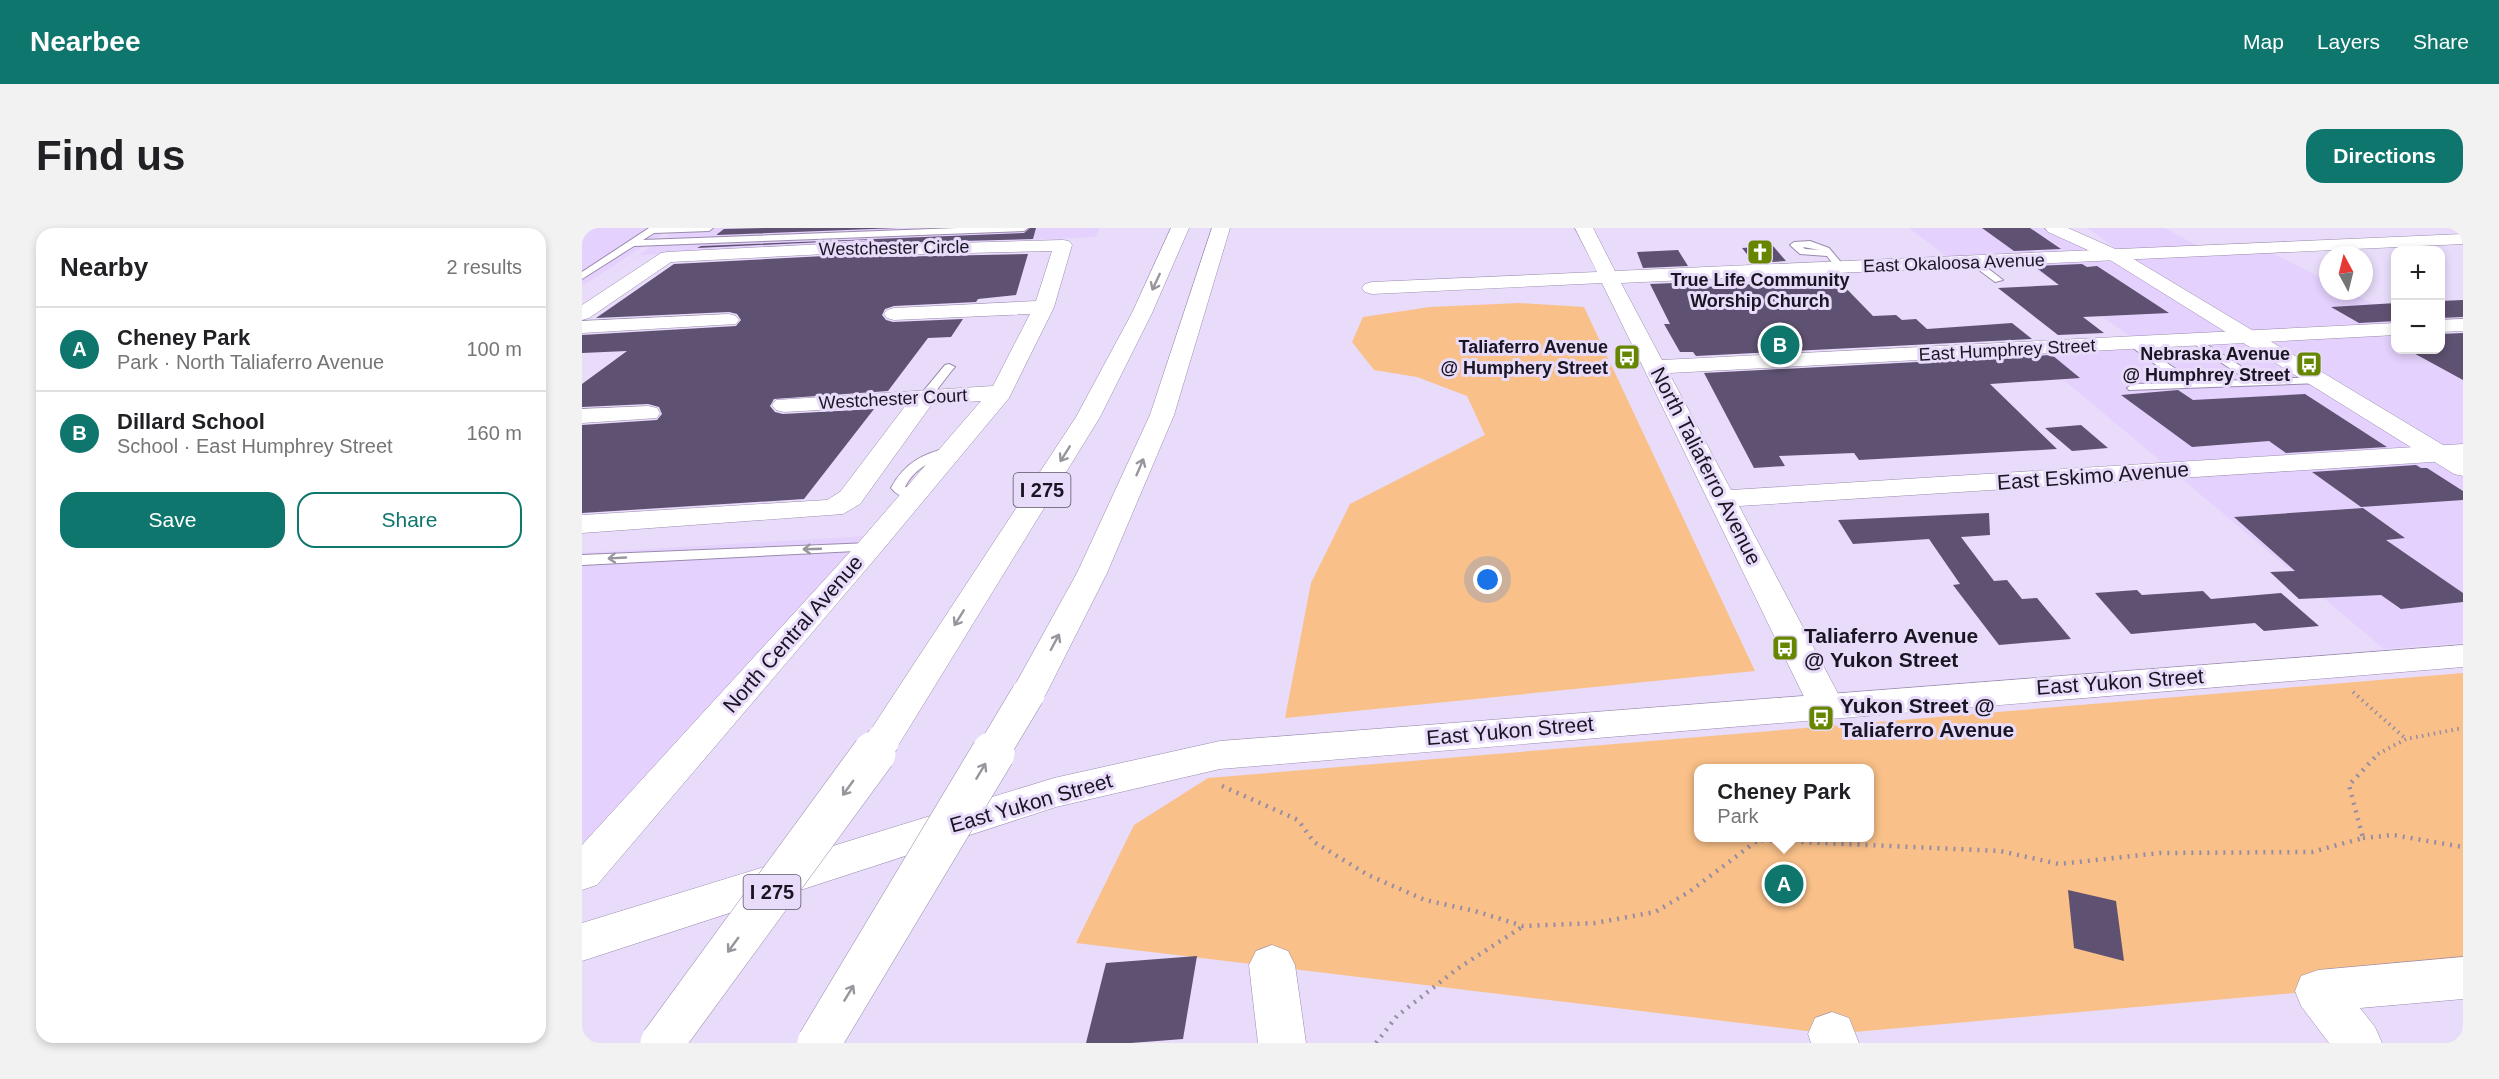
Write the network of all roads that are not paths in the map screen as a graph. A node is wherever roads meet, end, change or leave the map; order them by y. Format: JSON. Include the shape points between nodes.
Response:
{"nodes":[{"id":1,"x":709,"y":228,"type":"edge"},
{"id":2,"x":1024,"y":228,"type":"edge"},
{"id":3,"x":1180,"y":228,"type":"edge"},
{"id":4,"x":1221,"y":228,"type":"edge"},
{"id":5,"x":1584,"y":228,"type":"edge"},
{"id":6,"x":2054,"y":228,"type":"edge"},
{"id":7,"x":2080,"y":228,"type":"edge"},
{"id":8,"x":2412,"y":228,"type":"edge"},
{"id":9,"x":654,"y":229,"type":"edge"},
{"id":10,"x":2442,"y":240,"type":"junction"},
{"id":11,"x":2463,"y":240,"type":"edge"},
{"id":12,"x":632,"y":243,"type":"junction"},
{"id":13,"x":2463,"y":249,"type":"edge"},
{"id":14,"x":2116,"y":256,"type":"junction"},
{"id":15,"x":1974,"y":262,"type":"junction"},
{"id":16,"x":582,"y":276,"type":"edge"},
{"id":17,"x":1609,"y":277,"type":"junction"},
{"id":18,"x":1998,"y":280,"type":"dead end"},
{"id":19,"x":1372,"y":288,"type":"dead end"},
{"id":20,"x":1044,"y":307,"type":"junction"},
{"id":21,"x":582,"y":314,"type":"edge"},
{"id":22,"x":894,"y":314,"type":"dead end"},
{"id":23,"x":729,"y":320,"type":"dead end"},
{"id":24,"x":2463,"y":325,"type":"edge"},
{"id":25,"x":2445,"y":326,"type":"edge"},
{"id":26,"x":582,"y":327,"type":"edge"},
{"id":27,"x":2391,"y":329,"type":"edge"},
{"id":28,"x":2251,"y":337,"type":"junction"},
{"id":29,"x":2195,"y":340,"type":"junction"},
{"id":30,"x":2133,"y":343,"type":"junction"},
{"id":31,"x":949,"y":367,"type":"dead end"},
{"id":32,"x":1655,"y":368,"type":"junction"},
{"id":33,"x":2320,"y":380,"type":"junction"},
{"id":34,"x":2259,"y":382,"type":"junction"},
{"id":35,"x":2192,"y":386,"type":"junction"},
{"id":36,"x":2133,"y":388,"type":"dead end"},
{"id":37,"x":1001,"y":393,"type":"junction"},
{"id":38,"x":925,"y":398,"type":"junction"},
{"id":39,"x":784,"y":405,"type":"dead end"},
{"id":40,"x":648,"y":413,"type":"dead end"},
{"id":41,"x":582,"y":416,"type":"edge"},
{"id":42,"x":2456,"y":458,"type":"edge"},
{"id":43,"x":1722,"y":498,"type":"junction"},
{"id":44,"x":582,"y":524,"type":"edge"},
{"id":45,"x":870,"y":547,"type":"junction"},
{"id":46,"x":582,"y":560,"type":"edge"},
{"id":47,"x":2463,"y":656,"type":"edge"},
{"id":48,"x":1826,"y":705,"type":"junction"},
{"id":49,"x":582,"y":873,"type":"edge"},
{"id":50,"x":582,"y":942,"type":"edge"},
{"id":51,"x":1272,"y":965,"type":"dead end"},
{"id":52,"x":2463,"y":978,"type":"edge"},
{"id":53,"x":662,"y":1043,"type":"edge"},
{"id":54,"x":819,"y":1043,"type":"edge"},
{"id":55,"x":1282,"y":1043,"type":"edge"},
{"id":56,"x":2358,"y":1043,"type":"edge"}],
"edges":[{"from":1,"to":9,"type":"lane"},
{"from":2,"to":12,"type":"lane"},
{"from":3,"to":53,"type":"main road","number":"I 275","one_way":true,"bridge":true,"via":[[1142,313],[1088,417],[883,740]]},
{"from":54,"to":4,"type":"main road","one_way":true,"bridge":true,"via":[[1028,694],[1092,573],[1162,415]]},
{"from":5,"to":17,"type":"main road","name":"North Taliaferro Avenue"},
{"from":6,"to":14,"type":"main road"},
{"from":7,"to":14,"type":"main road"},
{"from":8,"to":10,"type":"main road"},
{"from":9,"to":12,"type":"lane"},
{"from":10,"to":11,"type":"main road","name":"East Okaloosa Avenue"},
{"from":10,"to":13,"type":"main road"},
{"from":10,"to":14,"type":"main road","name":"East Okaloosa Avenue"},
{"from":12,"to":16,"type":"lane"},
{"from":14,"to":15,"type":"main road","name":"East Okaloosa Avenue"},
{"from":14,"to":28,"type":"main road"},
{"from":15,"to":17,"type":"main road","name":"East Okaloosa Avenue","via":[[1834,260]]},
{"from":15,"to":18,"type":"lane"},
{"from":17,"to":19,"type":"main road","name":"East Okaloosa Avenue"},
{"from":17,"to":32,"type":"main road","name":"North Taliaferro Avenue"},
{"from":20,"to":21,"type":"main road","name":"Westchester Circle","via":[[1063,245],[1059,243],[667,257]]},
{"from":20,"to":22,"type":"main road"},
{"from":20,"to":37,"type":"main road","name":"Westchester Circle"},
{"from":23,"to":26,"type":"main road"},
{"from":24,"to":25,"type":"main road"},
{"from":27,"to":28,"type":"main road","name":"East Humphrey Street"},
{"from":28,"to":29,"type":"main road","name":"East Humphrey Street"},
{"from":28,"to":33,"type":"main road"},
{"from":29,"to":30,"type":"main road","name":"East Humphrey Street"},
{"from":29,"to":34,"type":"lane"},
{"from":30,"to":32,"type":"main road","name":"East Humphrey Street"},
{"from":30,"to":35,"type":"lane"},
{"from":31,"to":38,"type":"lane"},
{"from":32,"to":43,"type":"main road","name":"North Taliaferro Avenue"},
{"from":33,"to":34,"type":"lane"},
{"from":33,"to":42,"type":"main road"},
{"from":34,"to":35,"type":"lane"},
{"from":35,"to":36,"type":"lane"},
{"from":37,"to":38,"type":"main road","name":"Westchester Court"},
{"from":37,"to":45,"type":"main road","name":"North Central Avenue"},
{"from":38,"to":39,"type":"main road","name":"Westchester Court"},
{"from":38,"to":44,"type":"main road","via":[[850,498],[832,508]]},
{"from":40,"to":41,"type":"main road"},
{"from":42,"to":43,"type":"main road","name":"East Eskimo Avenue"},
{"from":43,"to":48,"type":"main road","name":"North Taliaferro Avenue"},
{"from":45,"to":46,"type":"lane","one_way":true},
{"from":45,"to":49,"type":"main road","name":"North Central Avenue"},
{"from":47,"to":48,"type":"main road","name":"East Yukon Street"},
{"from":48,"to":50,"type":"main road","name":"East Yukon Street","via":[[1220,754],[1054,794]]},
{"from":51,"to":55,"type":"main road"},
{"from":52,"to":56,"type":"main road","via":[[2318,991]]}]}
